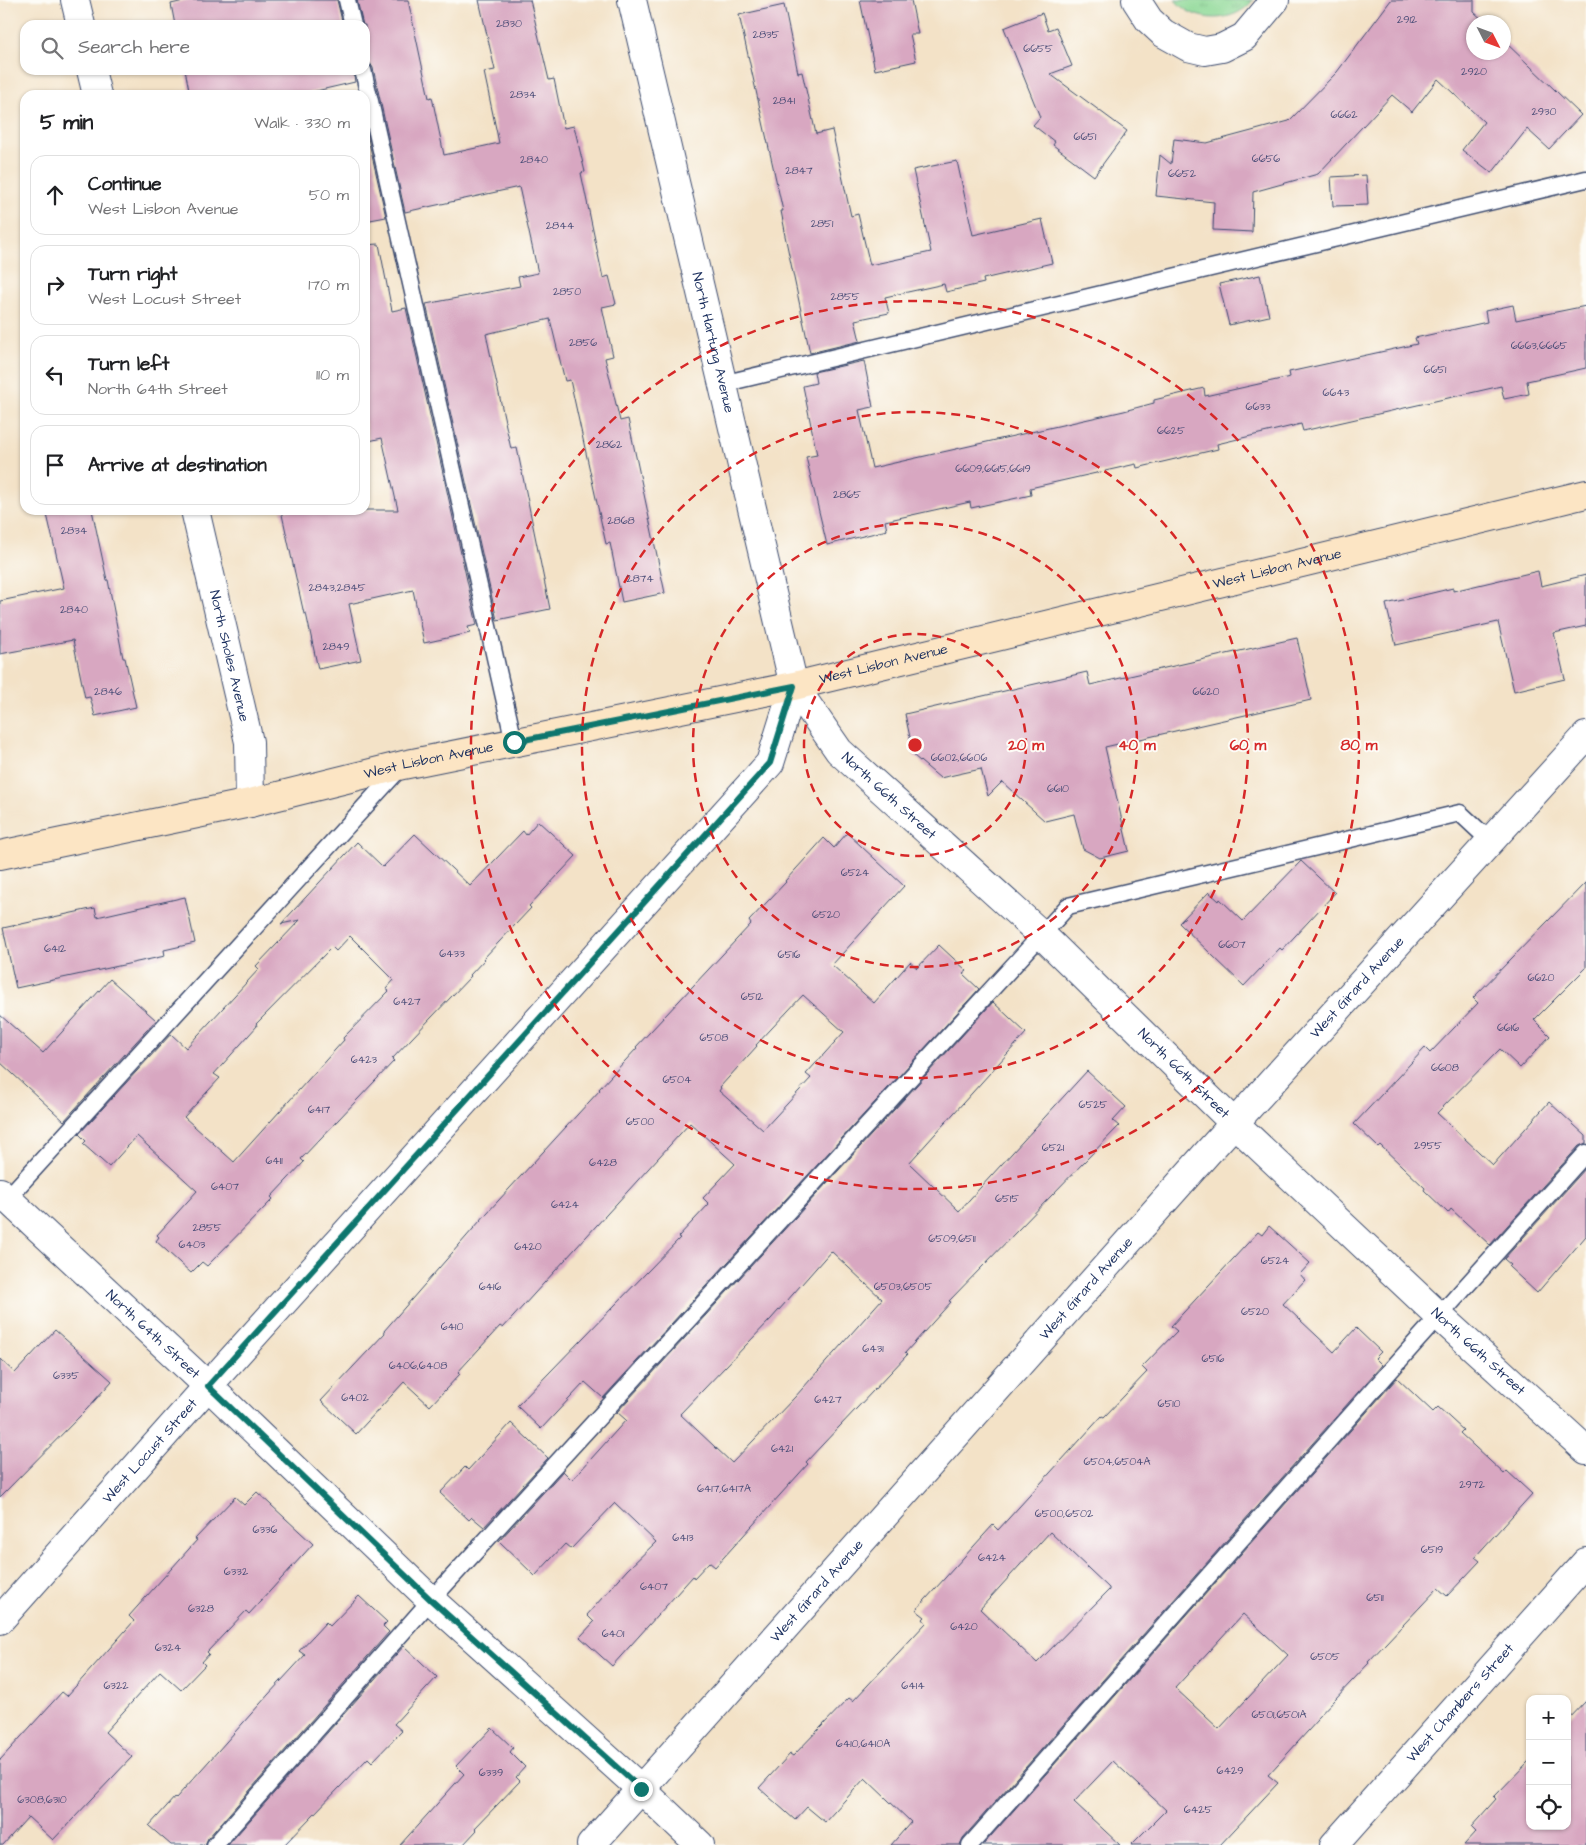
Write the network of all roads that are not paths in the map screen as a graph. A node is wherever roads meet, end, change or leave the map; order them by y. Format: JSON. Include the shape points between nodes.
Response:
{"nodes":[{"id":1,"x":75,"y":0,"type":"edge"},
{"id":2,"x":348,"y":0,"type":"edge"},
{"id":3,"x":632,"y":0,"type":"edge"},
{"id":4,"x":1136,"y":0,"type":"edge"},
{"id":5,"x":1275,"y":0,"type":"edge"},
{"id":6,"x":80,"y":20,"type":"edge"},
{"id":7,"x":352,"y":20,"type":"edge"},
{"id":8,"x":92,"y":75,"type":"edge"},
{"id":9,"x":364,"y":75,"type":"edge"},
{"id":10,"x":96,"y":90,"type":"edge"},
{"id":11,"x":367,"y":90,"type":"edge"},
{"id":12,"x":370,"y":101,"type":"edge"},
{"id":13,"x":1586,"y":179,"type":"edge"},
{"id":14,"x":722,"y":384,"type":"junction"},
{"id":15,"x":1586,"y":494,"type":"edge"},
{"id":16,"x":196,"y":515,"type":"edge"},
{"id":17,"x":794,"y":686,"type":"junction"},
{"id":18,"x":1586,"y":736,"type":"edge"},
{"id":19,"x":514,"y":742,"type":"junction"},
{"id":20,"x":403,"y":765,"type":"junction"},
{"id":21,"x":250,"y":803,"type":"junction"},
{"id":22,"x":1490,"y":841,"type":"junction"},
{"id":23,"x":0,"y":855,"type":"edge"},
{"id":24,"x":1042,"y":934,"type":"junction"},
{"id":25,"x":1234,"y":1123,"type":"junction"},
{"id":26,"x":1586,"y":1153,"type":"edge"},
{"id":27,"x":2,"y":1198,"type":"edge"},
{"id":28,"x":1439,"y":1316,"type":"junction"},
{"id":29,"x":208,"y":1386,"type":"junction"},
{"id":30,"x":1586,"y":1450,"type":"edge"},
{"id":31,"x":1586,"y":1562,"type":"edge"},
{"id":32,"x":431,"y":1600,"type":"junction"},
{"id":33,"x":0,"y":1620,"type":"edge"},
{"id":34,"x":641,"y":1789,"type":"junction"},
{"id":35,"x":215,"y":1845,"type":"edge"},
{"id":36,"x":591,"y":1845,"type":"edge"},
{"id":37,"x":700,"y":1845,"type":"edge"},
{"id":38,"x":970,"y":1845,"type":"edge"},
{"id":39,"x":1334,"y":1845,"type":"edge"}],
"edges":[{"from":1,"to":6,"type":"street"},
{"from":2,"to":7,"type":"lane"},
{"from":3,"to":14,"type":"street","name":"North Hartung Avenue"},
{"from":4,"to":5,"type":"street","via":[[1149,20],[1163,33],[1188,47],[1205,51],[1222,48],[1244,37]]},
{"from":8,"to":10,"type":"street"},
{"from":9,"to":11,"type":"lane"},
{"from":12,"to":19,"type":"lane"},
{"from":13,"to":14,"type":"lane"},
{"from":14,"to":17,"type":"street","name":"North Hartung Avenue"},
{"from":15,"to":17,"type":"main road","name":"West Lisbon Avenue"},
{"from":16,"to":21,"type":"street","name":"North Sholes Avenue","via":[[249,742]]},
{"from":17,"to":19,"type":"main road","name":"West Lisbon Avenue"},
{"from":17,"to":24,"type":"street","name":"North 66th Street","via":[[838,750]]},
{"from":17,"to":29,"type":"street","name":"West Locust Street","via":[[770,763]]},
{"from":18,"to":22,"type":"street","name":"West Girard Avenue"},
{"from":19,"to":20,"type":"main road","name":"West Lisbon Avenue"},
{"from":20,"to":21,"type":"main road","name":"West Lisbon Avenue"},
{"from":20,"to":27,"type":"lane"},
{"from":21,"to":23,"type":"main road","name":"West Lisbon Avenue"},
{"from":22,"to":24,"type":"lane","via":[[1460,813],[1068,906]]},
{"from":22,"to":25,"type":"street","name":"West Girard Avenue"},
{"from":24,"to":25,"type":"street","name":"North 66th Street"},
{"from":24,"to":32,"type":"lane"},
{"from":25,"to":28,"type":"street","name":"North 66th Street"},
{"from":25,"to":34,"type":"street","name":"West Girard Avenue"},
{"from":26,"to":28,"type":"lane"},
{"from":27,"to":29,"type":"street","name":"North 64th Street"},
{"from":28,"to":30,"type":"street","name":"North 66th Street"},
{"from":28,"to":38,"type":"lane"},
{"from":29,"to":32,"type":"street","name":"North 64th Street"},
{"from":29,"to":33,"type":"street","name":"West Locust Street"},
{"from":31,"to":39,"type":"street","name":"West Chambers Street"},
{"from":32,"to":34,"type":"street","name":"North 64th Street"},
{"from":32,"to":35,"type":"lane"},
{"from":34,"to":36,"type":"street","name":"West Girard Avenue"},
{"from":34,"to":37,"type":"street","name":"North 64th Street"}]}
